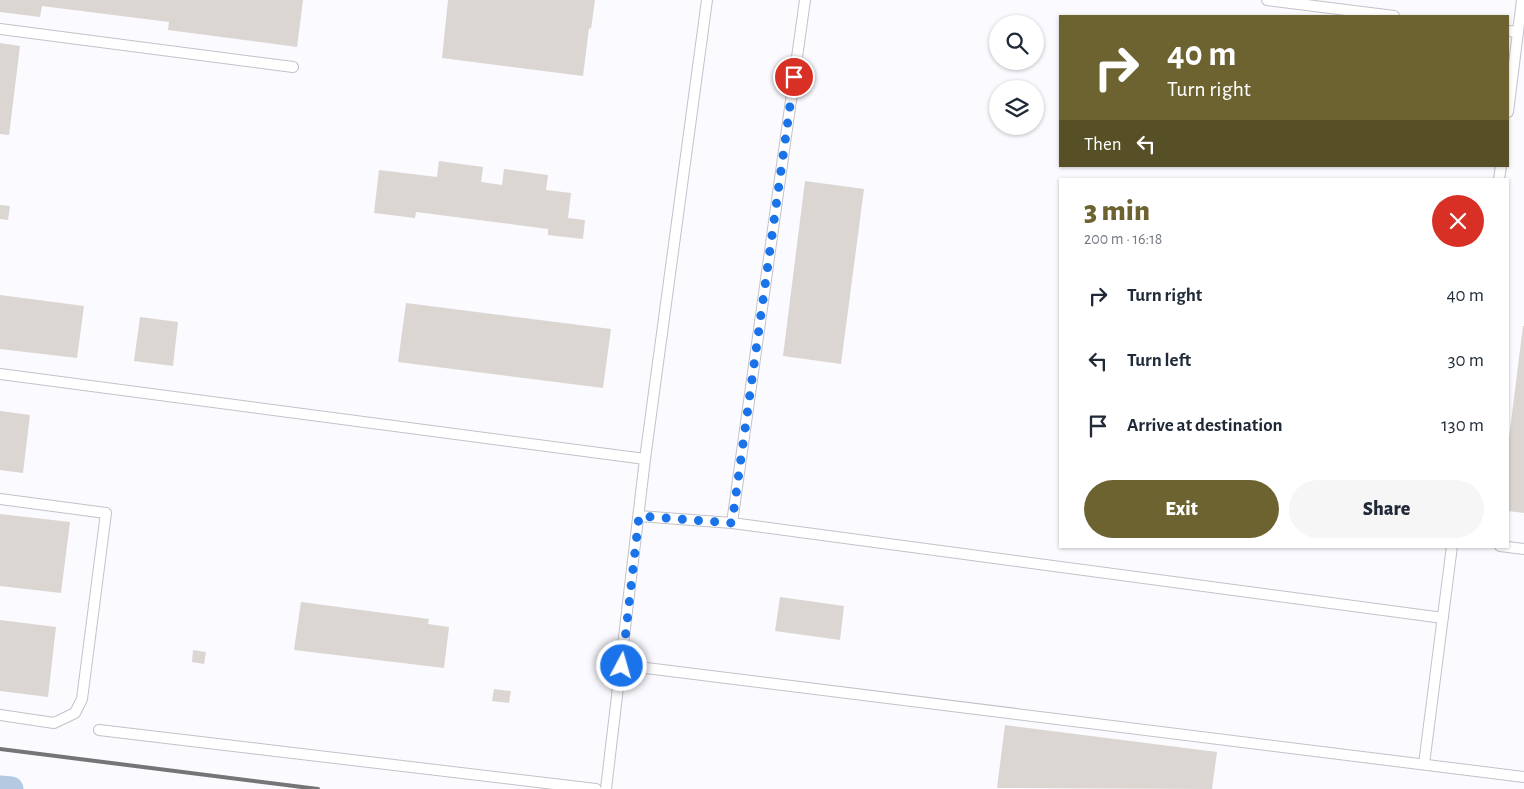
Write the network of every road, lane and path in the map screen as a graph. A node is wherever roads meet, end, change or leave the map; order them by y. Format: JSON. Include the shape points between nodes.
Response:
{"nodes":[{"id":1,"x":707,"y":0,"type":"edge"},
{"id":2,"x":805,"y":0,"type":"edge"},
{"id":3,"x":1267,"y":0,"type":"edge"},
{"id":4,"x":1522,"y":0,"type":"edge"},
{"id":5,"x":1386,"y":15,"type":"edge"},
{"id":6,"x":0,"y":29,"type":"edge"},
{"id":7,"x":1513,"y":31,"type":"edge"},
{"id":8,"x":293,"y":67,"type":"dead end"},
{"id":9,"x":1509,"y":96,"type":"edge"},
{"id":10,"x":0,"y":374,"type":"edge"},
{"id":11,"x":645,"y":460,"type":"junction"},
{"id":12,"x":0,"y":499,"type":"edge"},
{"id":13,"x":639,"y":516,"type":"junction"},
{"id":14,"x":732,"y":523,"type":"junction"},
{"id":15,"x":1452,"y":548,"type":"edge"},
{"id":16,"x":1509,"y":548,"type":"edge"},
{"id":17,"x":1524,"y":550,"type":"edge"},
{"id":18,"x":1443,"y":618,"type":"junction"},
{"id":19,"x":622,"y":666,"type":"junction"},
{"id":20,"x":0,"y":715,"type":"edge"},
{"id":21,"x":99,"y":730,"type":"dead end"},
{"id":22,"x":1424,"y":764,"type":"junction"},
{"id":23,"x":1524,"y":777,"type":"edge"},
{"id":24,"x":596,"y":789,"type":"edge"},
{"id":25,"x":606,"y":789,"type":"edge"}],
"edges":[{"from":1,"to":11,"type":"lane"},
{"from":2,"to":14,"type":"lane"},
{"from":3,"to":5,"type":"lane"},
{"from":4,"to":7,"type":"lane"},
{"from":6,"to":8,"type":"lane"},
{"from":7,"to":9,"type":"lane"},
{"from":10,"to":11,"type":"lane"},
{"from":11,"to":13,"type":"lane"},
{"from":12,"to":20,"type":"lane","via":[[106,513],[82,699],[75,713],[54,723]]},
{"from":13,"to":14,"type":"lane"},
{"from":13,"to":19,"type":"lane"},
{"from":14,"to":18,"type":"lane"},
{"from":15,"to":18,"type":"lane"},
{"from":16,"to":17,"type":"lane"},
{"from":18,"to":22,"type":"lane"},
{"from":19,"to":22,"type":"lane"},
{"from":19,"to":25,"type":"lane"},
{"from":21,"to":24,"type":"lane"},
{"from":22,"to":23,"type":"lane"}]}
